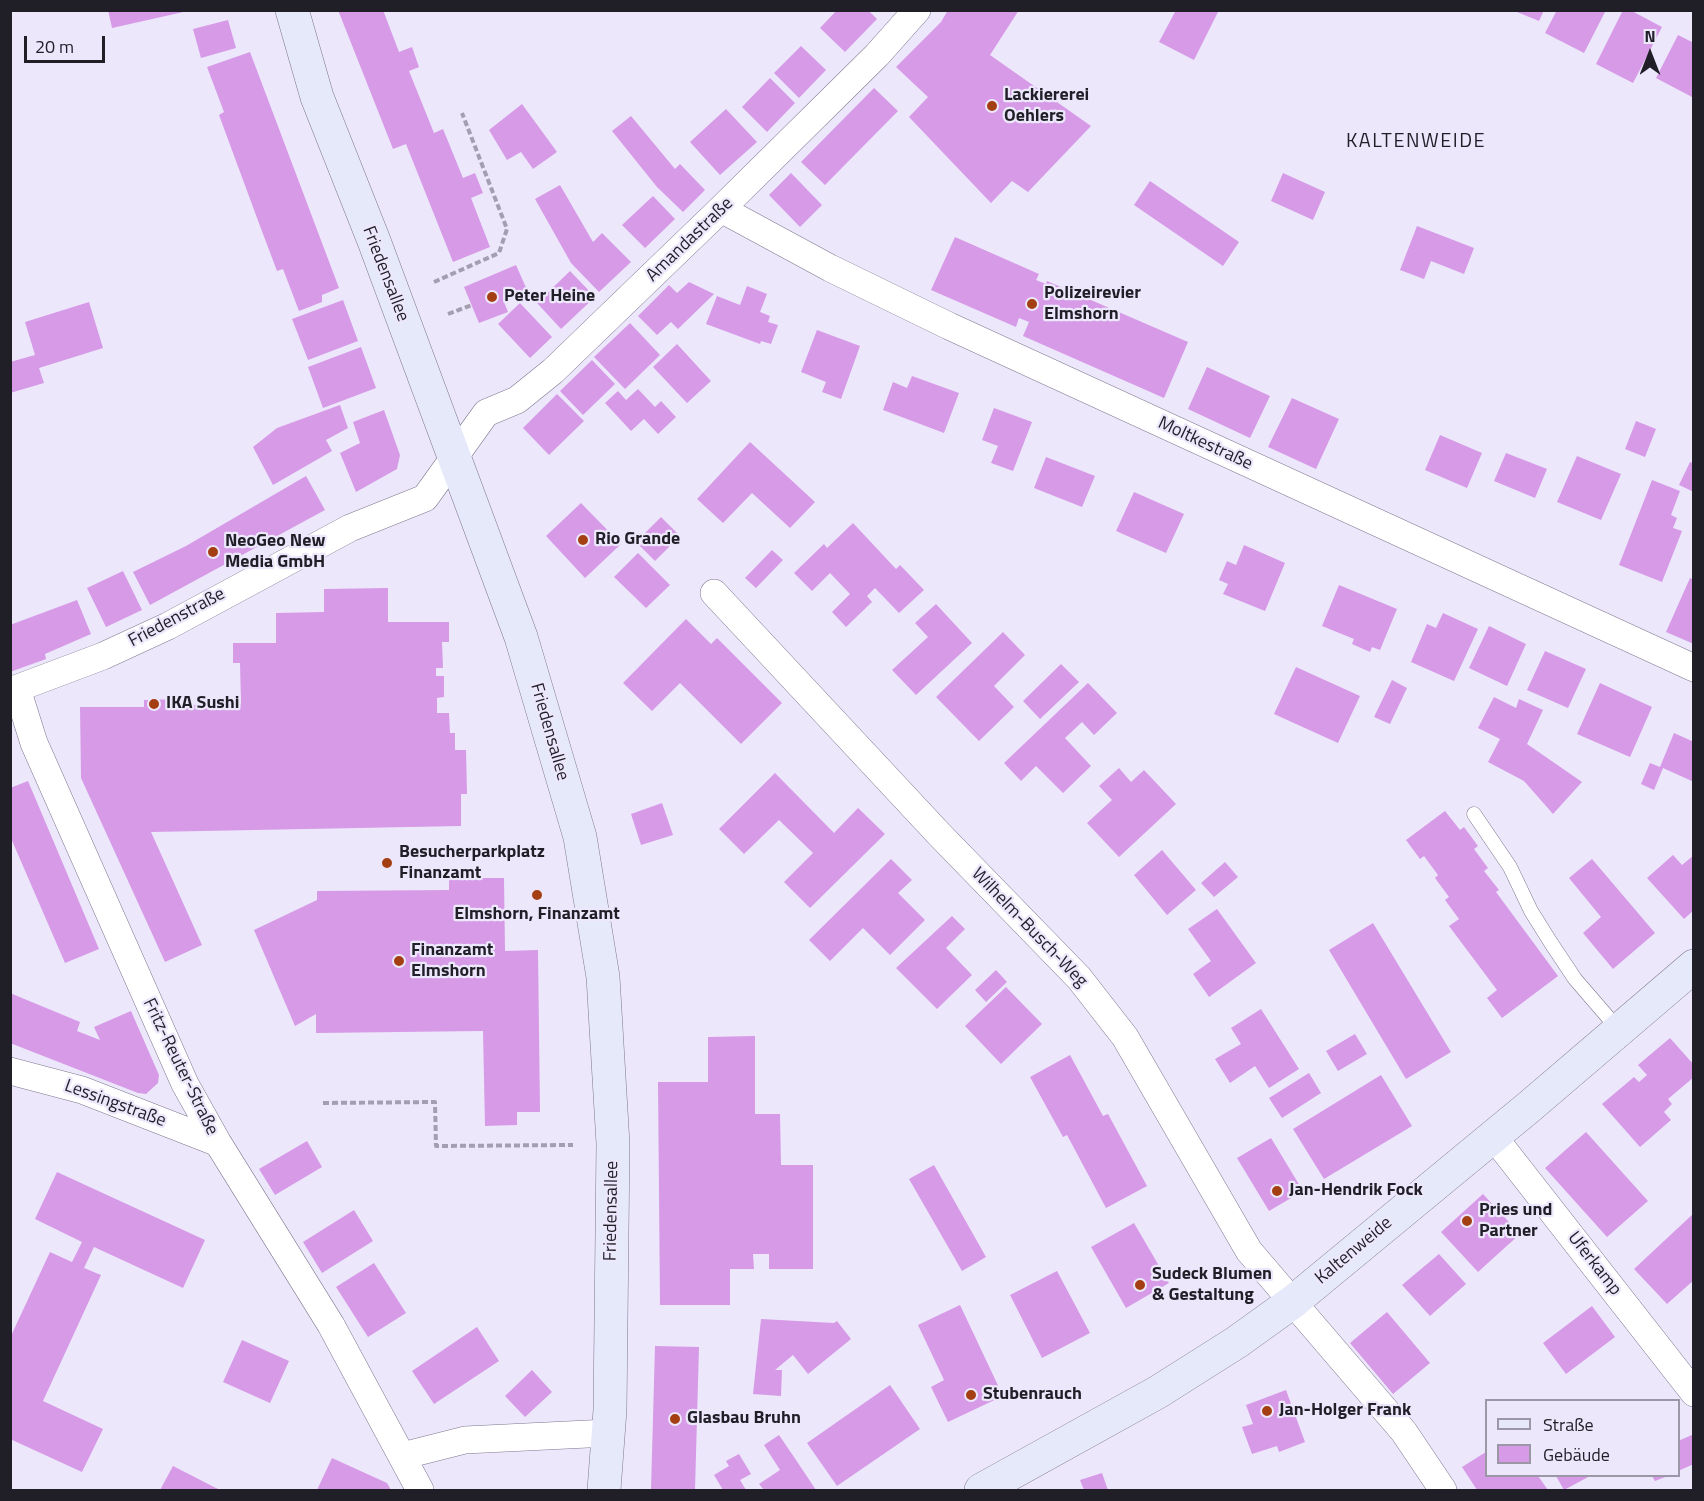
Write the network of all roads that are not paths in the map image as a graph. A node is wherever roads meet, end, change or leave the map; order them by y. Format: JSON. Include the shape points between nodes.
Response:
{"nodes":[{"id":1,"x":292,"y":10,"type":"edge"},
{"id":2,"x":917,"y":10,"type":"edge"},
{"id":3,"x":721,"y":209,"type":"junction"},
{"id":4,"x":453,"y":456,"type":"junction"},
{"id":5,"x":714,"y":592,"type":"dead end"},
{"id":6,"x":1694,"y":668,"type":"edge"},
{"id":7,"x":14,"y":690,"type":"edge"},
{"id":8,"x":1474,"y":814,"type":"dead end"},
{"id":9,"x":1694,"y":966,"type":"edge"},
{"id":10,"x":1619,"y":1030,"type":"junction"},
{"id":11,"x":10,"y":1071,"type":"edge"},
{"id":12,"x":1493,"y":1136,"type":"junction"},
{"id":13,"x":218,"y":1143,"type":"junction"},
{"id":14,"x":1294,"y":1301,"type":"junction"},
{"id":15,"x":1694,"y":1393,"type":"edge"},
{"id":16,"x":402,"y":1456,"type":"junction"},
{"id":17,"x":608,"y":1469,"type":"edge"},
{"id":18,"x":420,"y":1491,"type":"edge"},
{"id":19,"x":981,"y":1491,"type":"edge"},
{"id":20,"x":1443,"y":1491,"type":"edge"}],
"edges":[{"from":1,"to":4,"type":"main road","name":"Friedensallee","via":[[317,97]]},
{"from":2,"to":3,"type":"street","name":"Amandastraße","via":[[877,55]]},
{"from":3,"to":4,"type":"street","name":"Amandastraße","via":[[553,371],[517,400],[486,413]]},
{"from":3,"to":6,"type":"street","name":"Moltkestraße","via":[[949,326]]},
{"from":4,"to":7,"type":"street","name":"Friedenstraße","via":[[425,498],[350,528],[168,626]]},
{"from":4,"to":17,"type":"main road","name":"Friedensallee","via":[[521,637],[580,837],[603,977],[613,1144]]},
{"from":5,"to":14,"type":"street","name":"Wilhelm-Busch-Weg","via":[[1078,978],[1125,1037],[1249,1251]]},
{"from":7,"to":13,"type":"street","name":"Fritz-Reuter-Straße","via":[[185,1084]]},
{"from":8,"to":10,"type":"lane","via":[[1510,867],[1551,943]]},
{"from":9,"to":10,"type":"main road","name":"Kaltenweide"},
{"from":10,"to":12,"type":"main road","name":"Kaltenweide"},
{"from":11,"to":13,"type":"street","name":"Lessingstraße","via":[[82,1090]]},
{"from":12,"to":14,"type":"main road","name":"Kaltenweide"},
{"from":12,"to":15,"type":"street","name":"Uferkamp"},
{"from":13,"to":16,"type":"street","name":"Fritz-Reuter-Straße","via":[[331,1325]]},
{"from":14,"to":19,"type":"main road","name":"Kaltenweide","via":[[1158,1392]]},
{"from":14,"to":20,"type":"street","name":"Wilhelm-Busch-Weg","via":[[1404,1432]]},
{"from":16,"to":17,"type":"street","via":[[465,1440]]},
{"from":16,"to":18,"type":"street","name":"Fritz-Reuter-Straße"}]}
